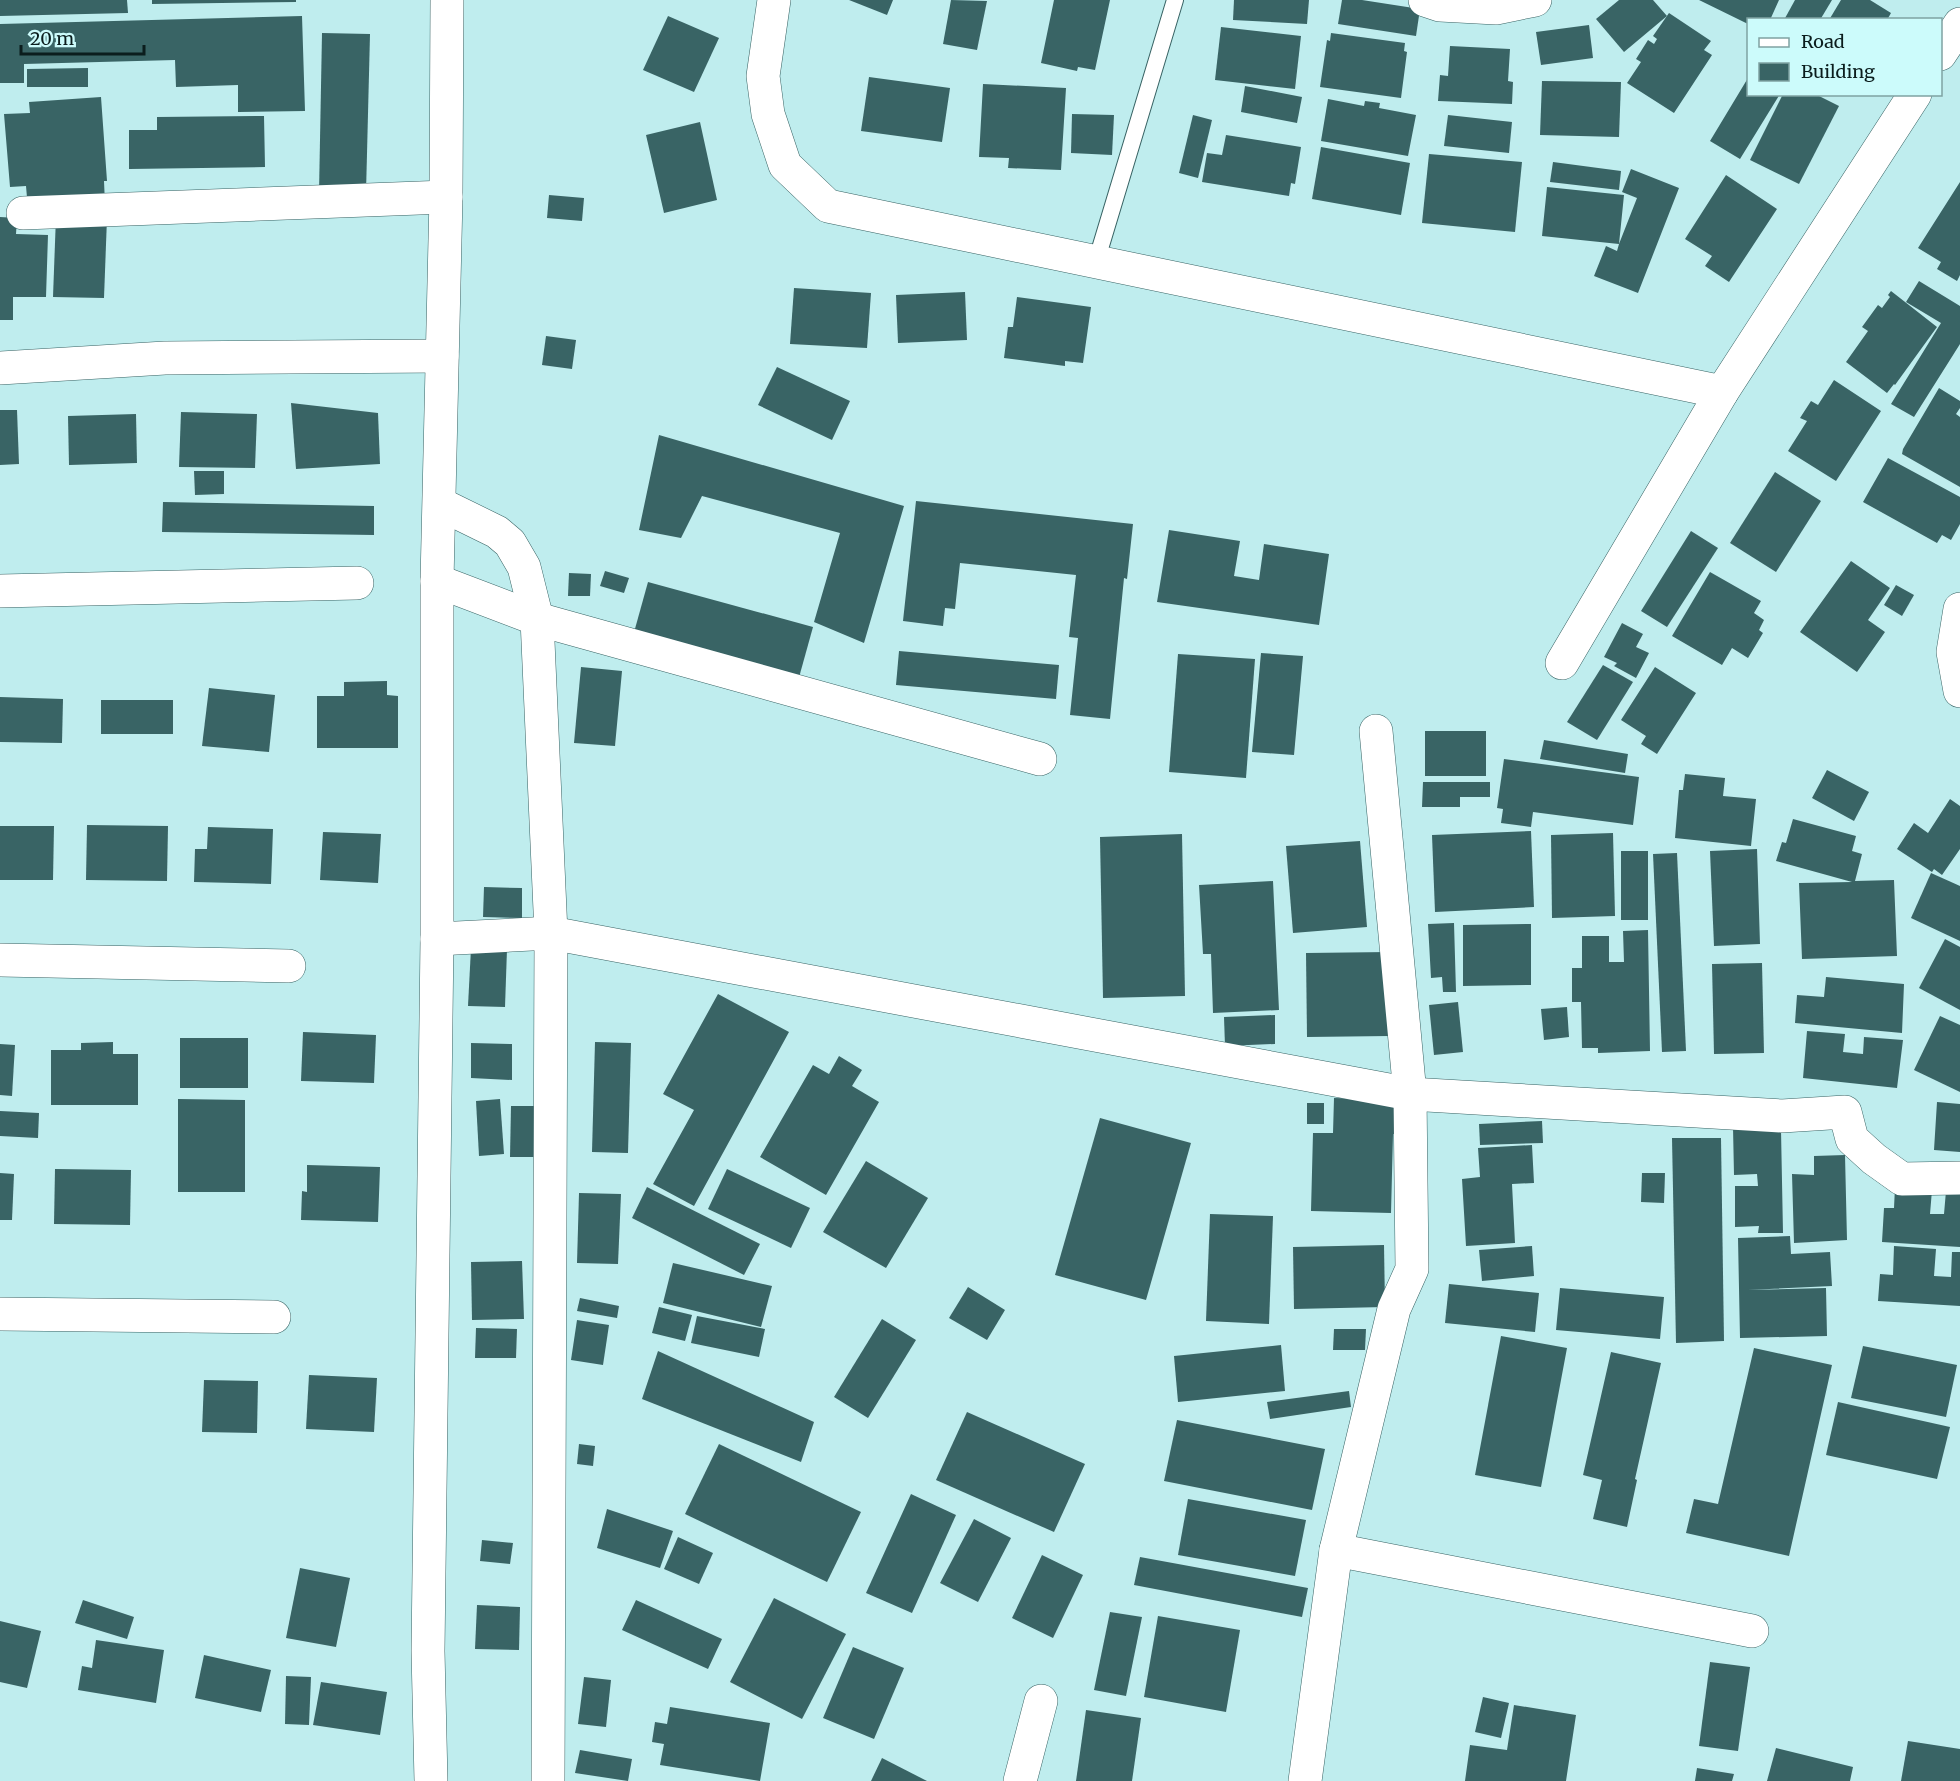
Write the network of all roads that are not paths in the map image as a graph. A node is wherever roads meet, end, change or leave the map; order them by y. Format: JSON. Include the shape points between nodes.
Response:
{"nodes":[{"id":1,"x":447,"y":0,"type":"edge"},
{"id":2,"x":774,"y":0,"type":"edge"},
{"id":3,"x":1175,"y":0,"type":"edge"},
{"id":4,"x":1425,"y":0,"type":"edge"},
{"id":5,"x":1535,"y":0,"type":"edge"},
{"id":6,"x":1960,"y":24,"type":"edge"},
{"id":7,"x":1942,"y":52,"type":"edge"},
{"id":8,"x":1913,"y":96,"type":"edge"},
{"id":9,"x":446,"y":197,"type":"junction"},
{"id":10,"x":23,"y":213,"type":"dead end"},
{"id":11,"x":1096,"y":262,"type":"junction"},
{"id":12,"x":442,"y":356,"type":"junction"},
{"id":13,"x":0,"y":368,"type":"edge"},
{"id":14,"x":1722,"y":392,"type":"junction"},
{"id":15,"x":440,"y":504,"type":"junction"},
{"id":16,"x":438,"y":581,"type":"junction"},
{"id":17,"x":357,"y":583,"type":"dead end"},
{"id":18,"x":0,"y":591,"type":"edge"},
{"id":19,"x":1960,"y":609,"type":"edge"},
{"id":20,"x":537,"y":619,"type":"junction"},
{"id":21,"x":1562,"y":663,"type":"dead end"},
{"id":22,"x":1960,"y":691,"type":"edge"},
{"id":23,"x":1376,"y":731,"type":"dead end"},
{"id":24,"x":1040,"y":759,"type":"dead end"},
{"id":25,"x":551,"y":933,"type":"junction"},
{"id":26,"x":437,"y":939,"type":"junction"},
{"id":27,"x":0,"y":960,"type":"edge"},
{"id":28,"x":289,"y":966,"type":"dead end"},
{"id":29,"x":1410,"y":1094,"type":"junction"},
{"id":30,"x":1960,"y":1178,"type":"edge"},
{"id":31,"x":0,"y":1314,"type":"edge"},
{"id":32,"x":273,"y":1317,"type":"dead end"},
{"id":33,"x":1336,"y":1550,"type":"junction"},
{"id":34,"x":1752,"y":1631,"type":"dead end"},
{"id":35,"x":1041,"y":1701,"type":"dead end"},
{"id":36,"x":431,"y":1781,"type":"edge"},
{"id":37,"x":548,"y":1781,"type":"edge"},
{"id":38,"x":1020,"y":1781,"type":"edge"},
{"id":39,"x":1305,"y":1781,"type":"edge"}],
"edges":[{"from":1,"to":9,"type":"street"},
{"from":2,"to":11,"type":"street","via":[[763,76],[768,114],[785,165],[828,206]]},
{"from":3,"to":11,"type":"lane"},
{"from":4,"to":5,"type":"street","via":[[1440,5],[1496,8]]},
{"from":6,"to":7,"type":"street"},
{"from":8,"to":14,"type":"street"},
{"from":9,"to":10,"type":"street"},
{"from":9,"to":12,"type":"street"},
{"from":11,"to":14,"type":"street"},
{"from":12,"to":13,"type":"street","via":[[165,358]]},
{"from":12,"to":15,"type":"street"},
{"from":14,"to":21,"type":"street"},
{"from":15,"to":16,"type":"street"},
{"from":15,"to":20,"type":"street","via":[[498,532],[510,543],[524,567]]},
{"from":16,"to":20,"type":"street"},
{"from":16,"to":26,"type":"street"},
{"from":17,"to":18,"type":"street"},
{"from":19,"to":22,"type":"street","via":[[1953,652]]},
{"from":20,"to":24,"type":"street"},
{"from":20,"to":25,"type":"street"},
{"from":23,"to":29,"type":"street"},
{"from":25,"to":26,"type":"street"},
{"from":25,"to":29,"type":"street"},
{"from":25,"to":37,"type":"street"},
{"from":26,"to":36,"type":"street","via":[[428,1651]]},
{"from":27,"to":28,"type":"street"},
{"from":29,"to":30,"type":"street","via":[[1782,1116],[1845,1113],[1852,1139],[1902,1179]]},
{"from":29,"to":33,"type":"street","via":[[1412,1269],[1394,1309]]},
{"from":31,"to":32,"type":"street"},
{"from":33,"to":34,"type":"street"},
{"from":33,"to":39,"type":"street"},
{"from":35,"to":38,"type":"street"}]}
